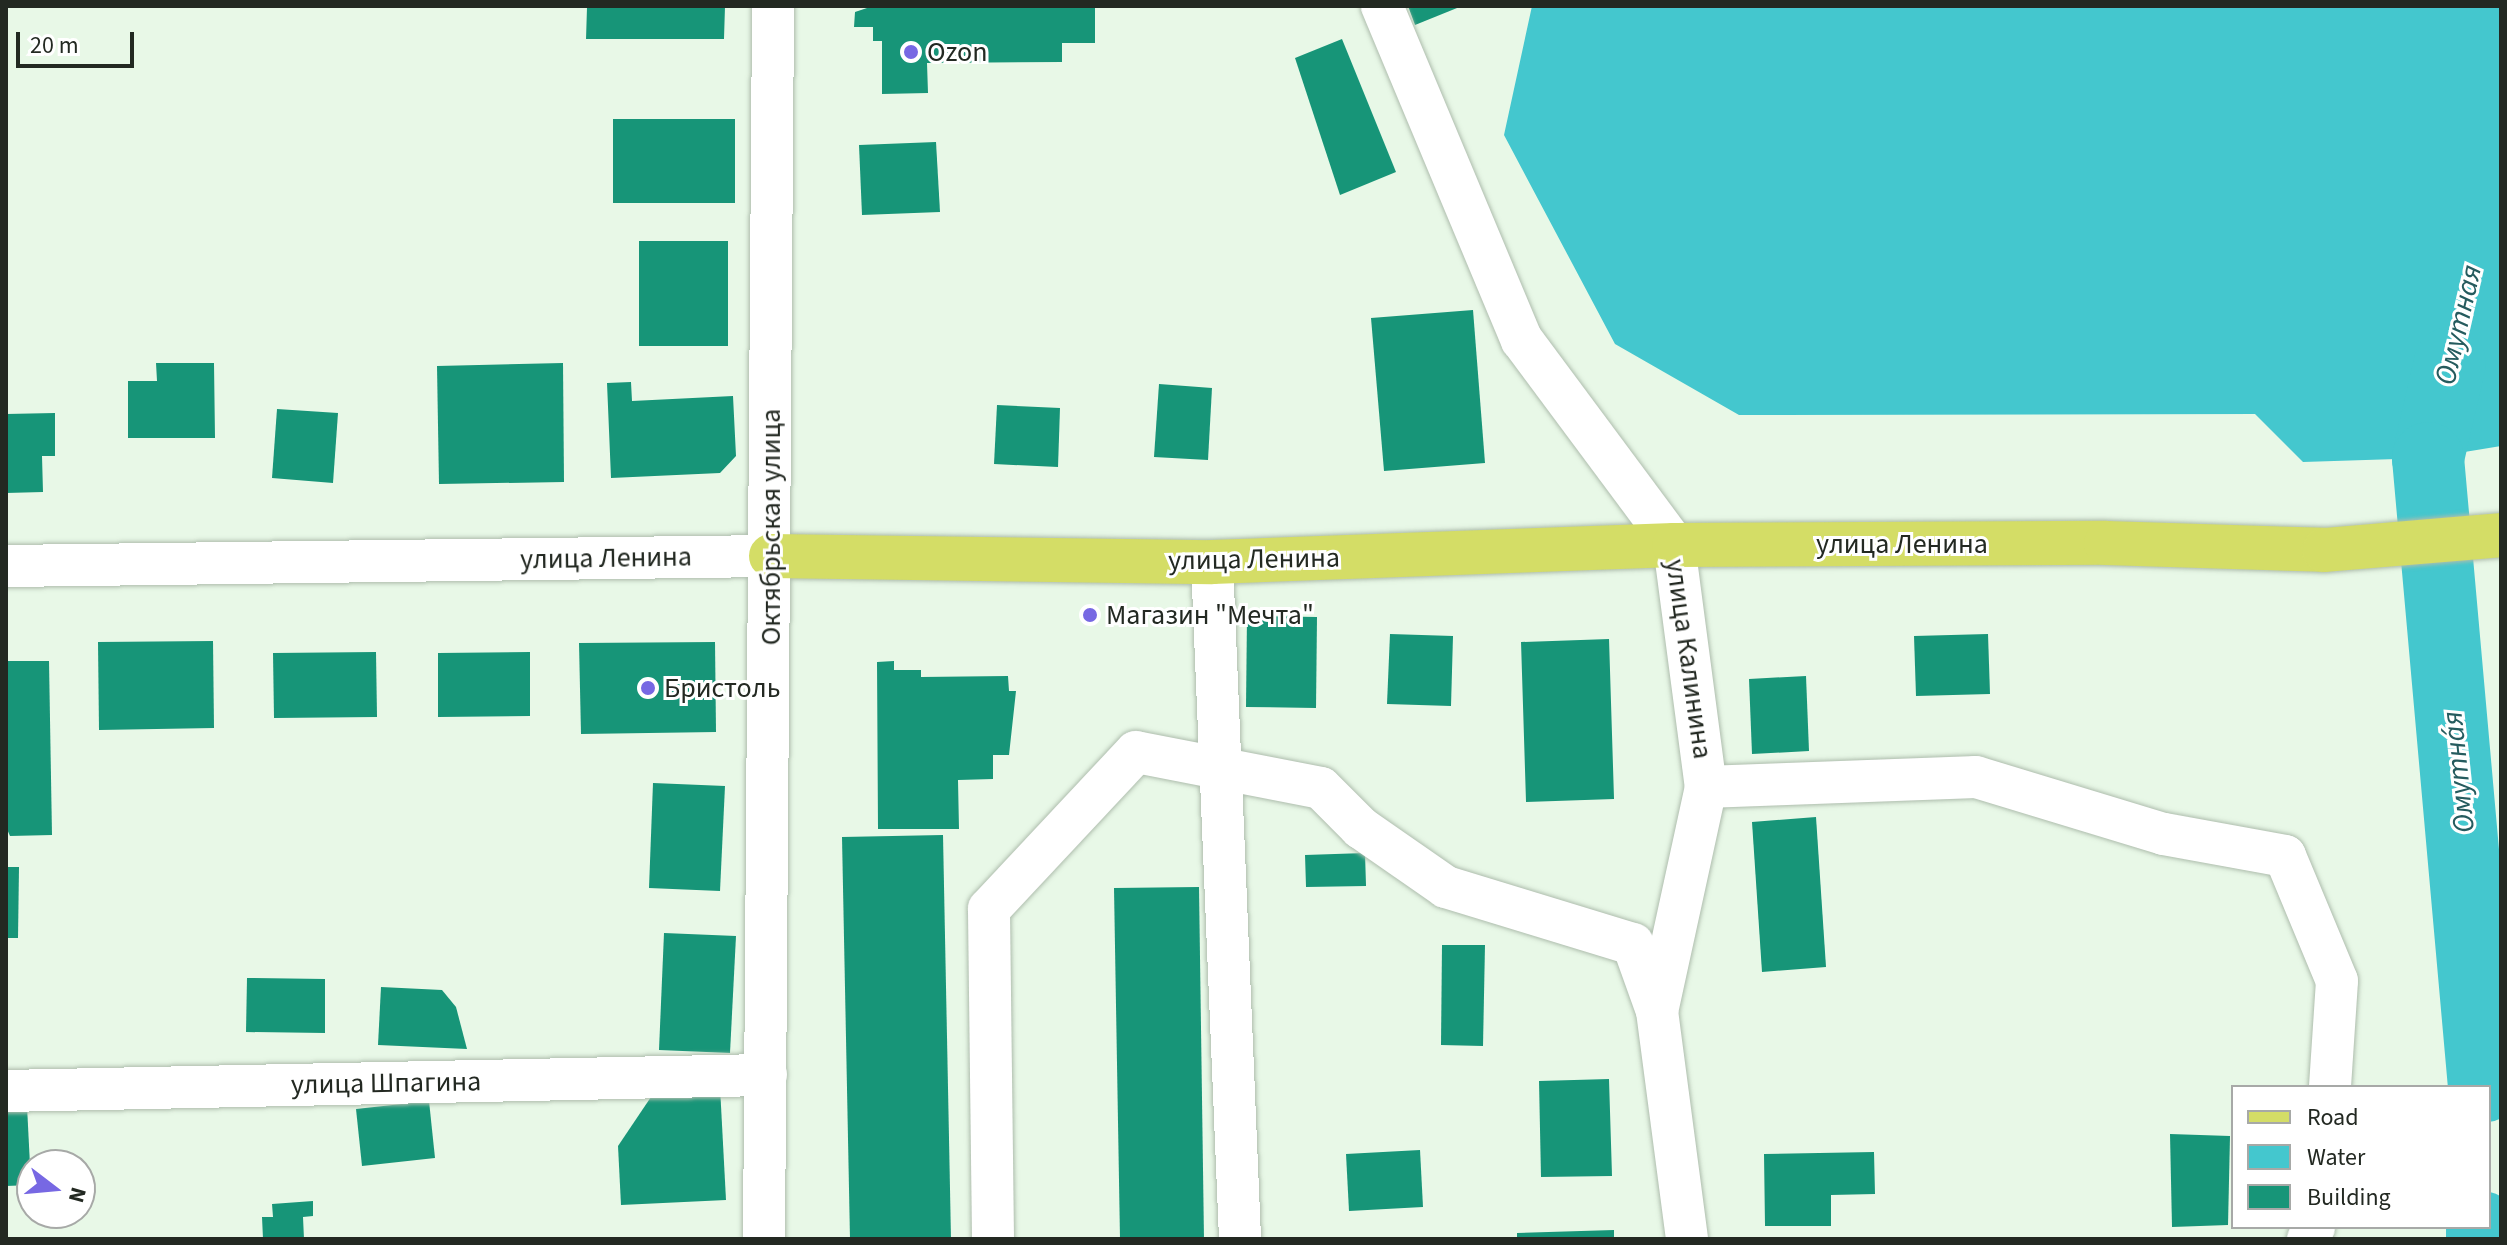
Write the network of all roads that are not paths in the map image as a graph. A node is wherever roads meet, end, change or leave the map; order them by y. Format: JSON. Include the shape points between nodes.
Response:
{"nodes":[{"id":1,"x":773,"y":6,"type":"edge"},
{"id":2,"x":1382,"y":6,"type":"edge"},
{"id":3,"x":2501,"y":535,"type":"edge"},
{"id":4,"x":1674,"y":545,"type":"junction"},
{"id":5,"x":771,"y":556,"type":"junction"},
{"id":6,"x":1212,"y":562,"type":"junction"},
{"id":7,"x":6,"y":566,"type":"edge"},
{"id":8,"x":1225,"y":774,"type":"junction"},
{"id":9,"x":1706,"y":787,"type":"junction"},
{"id":10,"x":1657,"y":1011,"type":"junction"},
{"id":11,"x":766,"y":1075,"type":"junction"},
{"id":12,"x":2330,"y":1085,"type":"edge"},
{"id":13,"x":6,"y":1091,"type":"edge"},
{"id":14,"x":764,"y":1239,"type":"edge"},
{"id":15,"x":993,"y":1239,"type":"edge"},
{"id":16,"x":1240,"y":1239,"type":"edge"},
{"id":17,"x":1687,"y":1239,"type":"edge"}],
"edges":[{"from":1,"to":5,"type":"street","name":"Октябрьская улица"},
{"from":2,"to":4,"type":"street","name":"улица Калинина","via":[[1522,340]]},
{"from":3,"to":4,"type":"main road","name":"улица Ленина","via":[[2324,550]]},
{"from":4,"to":6,"type":"main road","name":"улица Ленина"},
{"from":4,"to":9,"type":"street","name":"улица Калинина"},
{"from":5,"to":6,"type":"main road","name":"улица Ленина"},
{"from":5,"to":7,"type":"street","name":"улица Ленина"},
{"from":5,"to":11,"type":"street","name":"Октябрьская улица"},
{"from":6,"to":8,"type":"street"},
{"from":8,"to":10,"type":"street","via":[[1321,788],[1361,828],[1446,887],[1633,944]]},
{"from":8,"to":15,"type":"street","via":[[1136,752],[989,909]]},
{"from":8,"to":16,"type":"street"},
{"from":9,"to":10,"type":"street","name":"улица Калинина"},
{"from":9,"to":12,"type":"street","via":[[1976,777],[2164,834],[2285,856],[2337,981]]},
{"from":10,"to":17,"type":"street","name":"улица Калинина"},
{"from":11,"to":13,"type":"street","name":"улица Шпагина"},
{"from":11,"to":14,"type":"street","name":"Октябрьская улица"}]}
